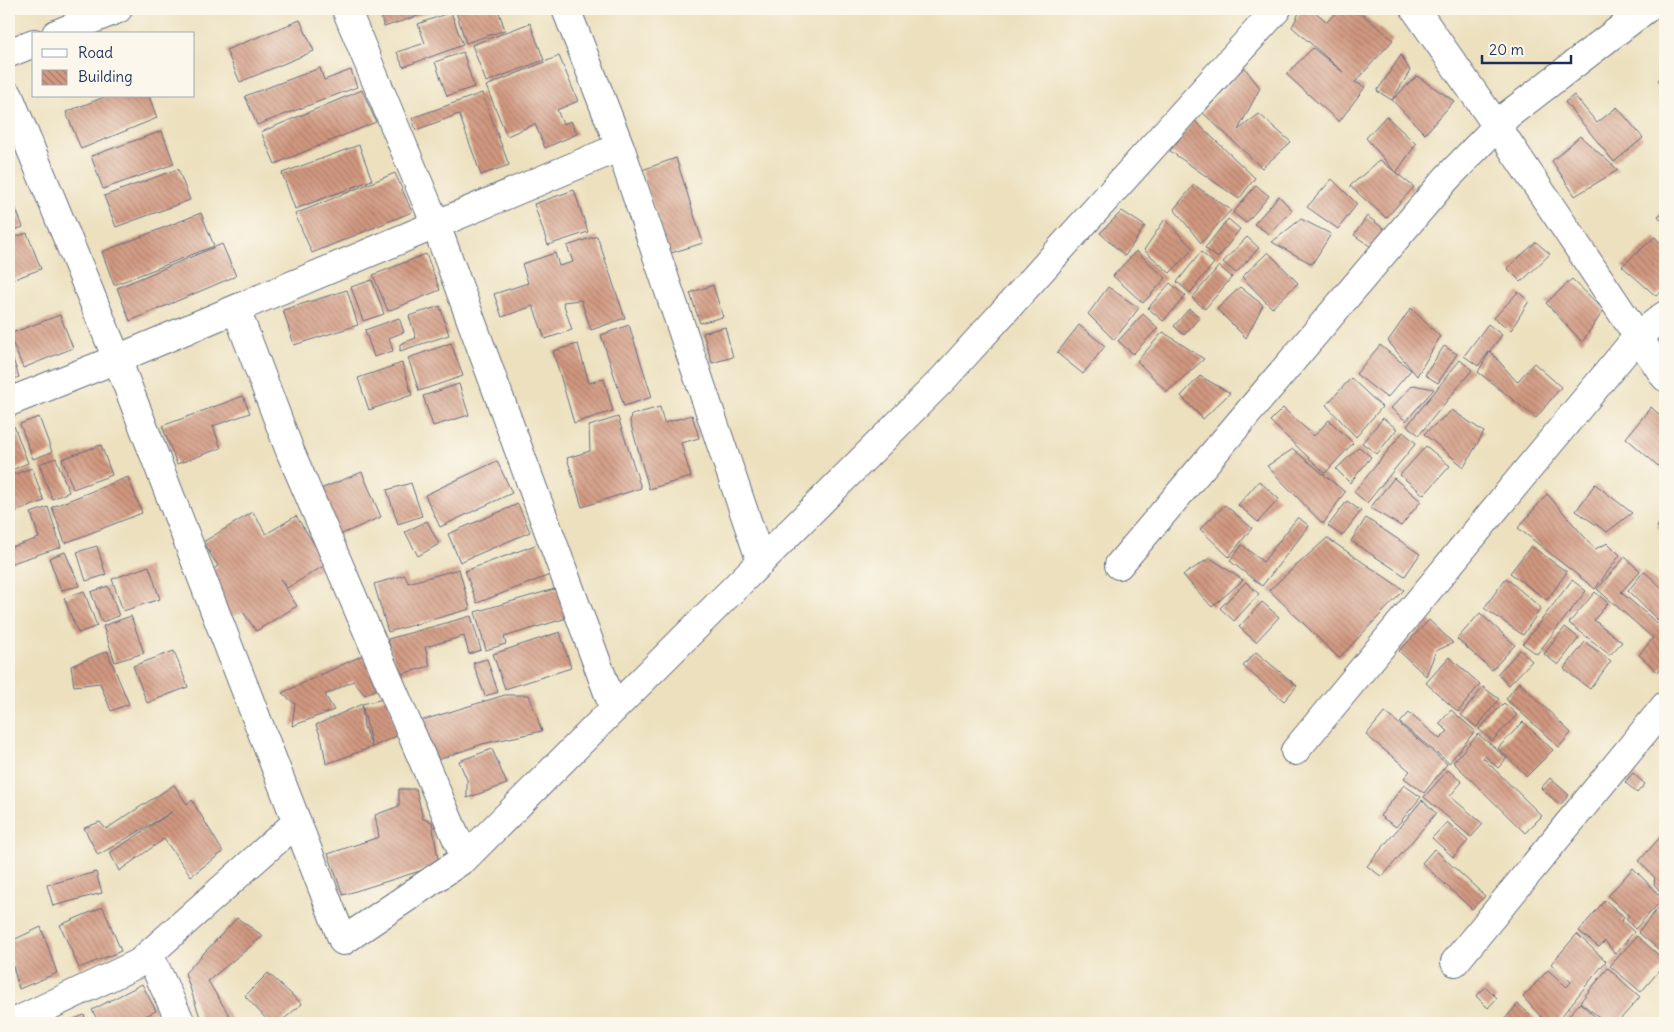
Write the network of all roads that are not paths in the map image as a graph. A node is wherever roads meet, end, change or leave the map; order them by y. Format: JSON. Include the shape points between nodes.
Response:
{"nodes":[{"id":1,"x":118,"y":9,"type":"edge"},
{"id":2,"x":346,"y":9,"type":"edge"},
{"id":3,"x":566,"y":9,"type":"edge"},
{"id":4,"x":1277,"y":9,"type":"edge"},
{"id":5,"x":1415,"y":9,"type":"edge"},
{"id":6,"x":1646,"y":9,"type":"edge"},
{"id":7,"x":61,"y":32,"type":"edge"},
{"id":8,"x":32,"y":43,"type":"edge"},
{"id":9,"x":9,"y":52,"type":"edge"},
{"id":10,"x":9,"y":96,"type":"edge"},
{"id":11,"x":1497,"y":126,"type":"junction"},
{"id":12,"x":620,"y":147,"type":"junction"},
{"id":13,"x":436,"y":225,"type":"junction"},
{"id":14,"x":236,"y":309,"type":"junction"},
{"id":15,"x":1665,"y":315,"type":"edge"},
{"id":16,"x":1638,"y":336,"type":"junction"},
{"id":17,"x":117,"y":359,"type":"junction"},
{"id":18,"x":1665,"y":377,"type":"edge"},
{"id":19,"x":9,"y":402,"type":"edge"},
{"id":20,"x":761,"y":562,"type":"junction"},
{"id":21,"x":1119,"y":565,"type":"dead end"},
{"id":22,"x":1665,"y":706,"type":"edge"},
{"id":23,"x":614,"y":709,"type":"junction"},
{"id":24,"x":1295,"y":751,"type":"dead end"},
{"id":25,"x":297,"y":822,"type":"junction"},
{"id":26,"x":465,"y":858,"type":"junction"},
{"id":27,"x":149,"y":954,"type":"junction"},
{"id":28,"x":1455,"y":962,"type":"dead end"},
{"id":29,"x":14,"y":1023,"type":"edge"},
{"id":30,"x":180,"y":1023,"type":"edge"}],
"edges":[{"from":1,"to":7,"type":"street"},
{"from":2,"to":13,"type":"street"},
{"from":3,"to":12,"type":"street"},
{"from":4,"to":20,"type":"street","via":[[943,380]]},
{"from":5,"to":11,"type":"street"},
{"from":6,"to":11,"type":"street"},
{"from":8,"to":9,"type":"street"},
{"from":10,"to":17,"type":"street"},
{"from":11,"to":16,"type":"street"},
{"from":11,"to":21,"type":"street","via":[[1446,179]]},
{"from":12,"to":13,"type":"street"},
{"from":12,"to":20,"type":"street"},
{"from":13,"to":14,"type":"street"},
{"from":13,"to":23,"type":"street"},
{"from":14,"to":17,"type":"street"},
{"from":14,"to":26,"type":"street","via":[[290,451]]},
{"from":15,"to":16,"type":"street"},
{"from":16,"to":18,"type":"street"},
{"from":16,"to":24,"type":"street"},
{"from":17,"to":19,"type":"street"},
{"from":17,"to":25,"type":"street"},
{"from":20,"to":23,"type":"street"},
{"from":22,"to":28,"type":"street"},
{"from":23,"to":26,"type":"street"},
{"from":25,"to":26,"type":"street","via":[[343,941]]},
{"from":25,"to":27,"type":"street"},
{"from":27,"to":29,"type":"street","via":[[139,963]]},
{"from":27,"to":30,"type":"street"}]}
